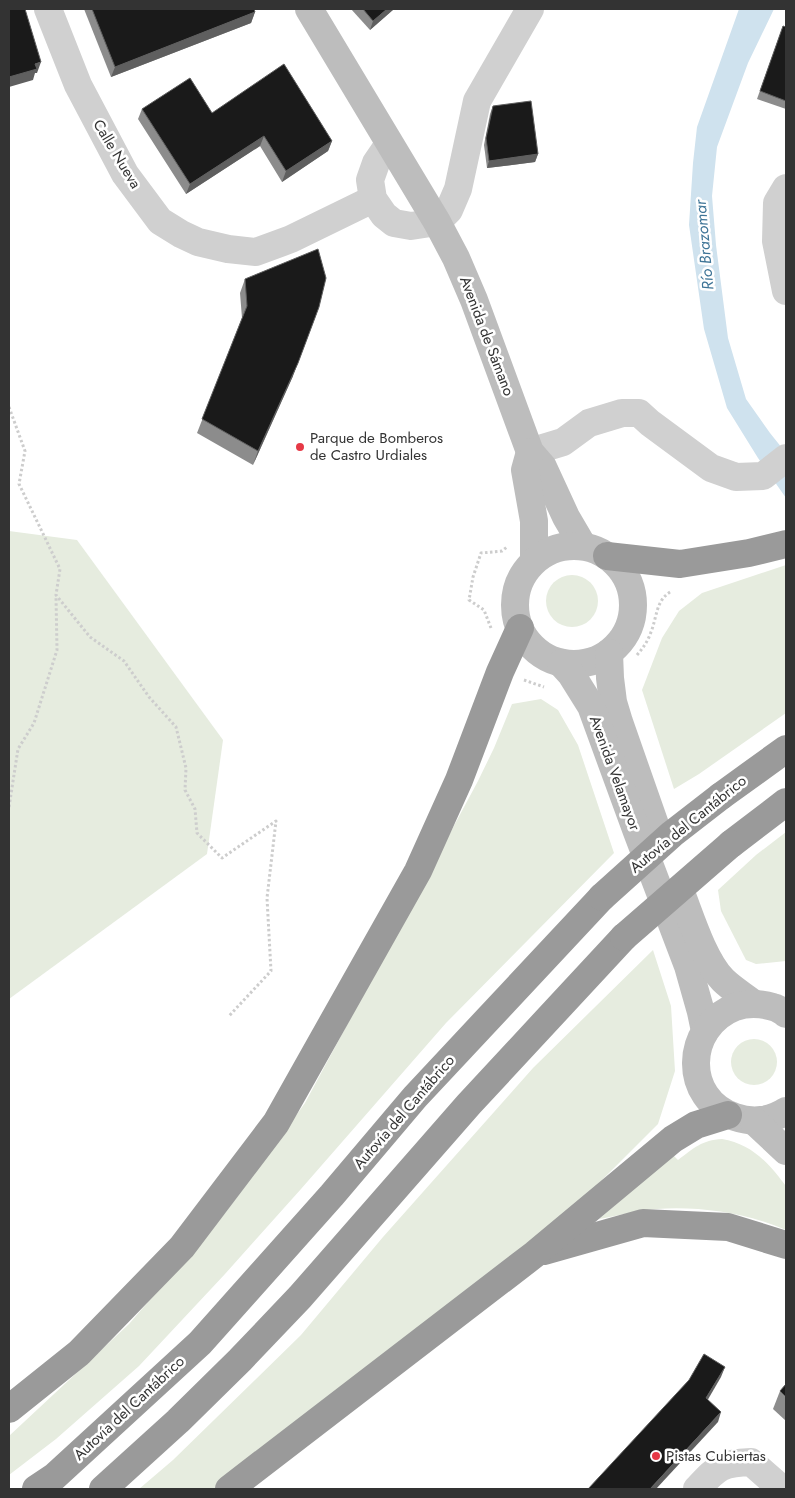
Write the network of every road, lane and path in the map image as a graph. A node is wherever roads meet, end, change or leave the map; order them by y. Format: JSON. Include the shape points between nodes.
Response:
{"nodes":[{"id":1,"x":48,"y":9,"type":"edge"},
{"id":2,"x":309,"y":9,"type":"edge"},
{"id":3,"x":530,"y":9,"type":"edge"},
{"id":4,"x":390,"y":144,"type":"junction"},
{"id":5,"x":786,"y":188,"type":"edge"},
{"id":6,"x":373,"y":199,"type":"junction"},
{"id":7,"x":437,"y":222,"type":"junction"},
{"id":8,"x":786,"y":291,"type":"edge"},
{"id":9,"x":9,"y":407,"type":"edge"},
{"id":10,"x":530,"y":452,"type":"junction"},
{"id":11,"x":786,"y":458,"type":"edge"},
{"id":12,"x":786,"y":544,"type":"edge"},
{"id":13,"x":595,"y":551,"type":"junction"},
{"id":14,"x":534,"y":560,"type":"junction"},
{"id":15,"x":56,"y":596,"type":"junction"},
{"id":16,"x":520,"y":628,"type":"junction"},
{"id":17,"x":609,"y":653,"type":"junction"},
{"id":18,"x":561,"y":663,"type":"junction"},
{"id":19,"x":786,"y":749,"type":"edge"},
{"id":20,"x":786,"y":802,"type":"edge"},
{"id":21,"x":9,"y":807,"type":"edge"},
{"id":22,"x":754,"y":1004,"type":"junction"},
{"id":23,"x":786,"y":1014,"type":"edge"},
{"id":24,"x":229,"y":1016,"type":"dead end"},
{"id":25,"x":705,"y":1031,"type":"junction"},
{"id":26,"x":786,"y":1111,"type":"edge"},
{"id":27,"x":741,"y":1118,"type":"junction"},
{"id":28,"x":786,"y":1151,"type":"edge"},
{"id":29,"x":786,"y":1245,"type":"edge"},
{"id":30,"x":536,"y":1254,"type":"junction"},
{"id":31,"x":9,"y":1409,"type":"edge"},
{"id":32,"x":36,"y":1489,"type":"edge"},
{"id":33,"x":103,"y":1489,"type":"edge"},
{"id":34,"x":228,"y":1489,"type":"edge"},
{"id":35,"x":697,"y":1489,"type":"edge"},
{"id":36,"x":782,"y":1489,"type":"edge"}],
"edges":[{"from":1,"to":6,"type":"street","name":"Calle Nueva","via":[[78,85],[125,174],[160,221],[181,234],[198,242],[256,252],[292,239]]},
{"from":2,"to":4,"type":"street","name":"Avenida de Sámano"},
{"from":3,"to":7,"type":"street","via":[[477,101],[458,190],[449,210]]},
{"from":4,"to":6,"type":"street","via":[[376,163],[370,180]]},
{"from":4,"to":7,"type":"street","name":"Avenida de Sámano"},
{"from":5,"to":8,"type":"street","via":[[778,203],[776,241]]},
{"from":6,"to":7,"type":"street","via":[[394,223],[411,226]]},
{"from":7,"to":10,"type":"street","name":"Avenida de Sámano","via":[[474,300]]},
{"from":9,"to":15,"type":"path","via":[[24,451],[19,484],[60,569]]},
{"from":10,"to":11,"type":"street","via":[[563,442],[589,423],[622,413],[639,413],[711,468],[736,477],[763,476]]},
{"from":10,"to":13,"type":"street","name":"Avenida de Sámano","via":[[543,467],[566,517]]},
{"from":10,"to":14,"type":"street","name":"Avenida de Sámano","via":[[525,470],[534,521]]},
{"from":12,"to":13,"type":"highway","via":[[680,564]]},
{"from":13,"to":14,"type":"street","via":[[566,546]]},
{"from":13,"to":17,"type":"street","via":[[618,566],[632,596],[628,628]]},
{"from":14,"to":16,"type":"street","via":[[522,575],[516,593],[515,612]]},
{"from":15,"to":21,"type":"path","via":[[57,650],[34,723],[18,749]]},
{"from":15,"to":24,"type":"path","via":[[90,637],[124,661],[149,697],[176,727],[186,768],[185,790],[195,809],[197,833],[222,858],[276,820],[267,898],[271,971]]},
{"from":16,"to":18,"type":"street","via":[[530,645],[544,657]]},
{"from":16,"to":31,"type":"highway","via":[[459,780],[418,871],[276,1123],[182,1247],[79,1353]]},
{"from":17,"to":18,"type":"street","via":[[594,661]]},
{"from":17,"to":22,"type":"street","name":"Avenida Velamayor","via":[[613,702],[619,722],[695,930],[722,980]]},
{"from":18,"to":25,"type":"street","name":"Avenida Velamayor","via":[[591,706],[688,966]]},
{"from":19,"to":32,"type":"highway","name":"Autovía del Cantábrico","bridge":true,"via":[[672,834],[602,896],[414,1096],[332,1195],[200,1343],[54,1477]]},
{"from":20,"to":33,"type":"highway","bridge":true,"via":[[731,844],[624,937],[469,1104],[240,1360]]},
{"from":22,"to":23,"type":"street","via":[[772,1007]]},
{"from":22,"to":25,"type":"street","via":[[726,1011]]},
{"from":25,"to":27,"type":"street","via":[[698,1046],[696,1062],[704,1093],[715,1106]]},
{"from":26,"to":27,"type":"street","via":[[770,1119]]},
{"from":27,"to":28,"type":"street"},
{"from":27,"to":30,"type":"highway","via":[[696,1125],[673,1139]]},
{"from":29,"to":30,"type":"highway","via":[[728,1227],[643,1223]]},
{"from":30,"to":34,"type":"highway"},
{"from":35,"to":36,"type":"street","via":[[717,1469],[734,1462],[751,1462]]}]}
